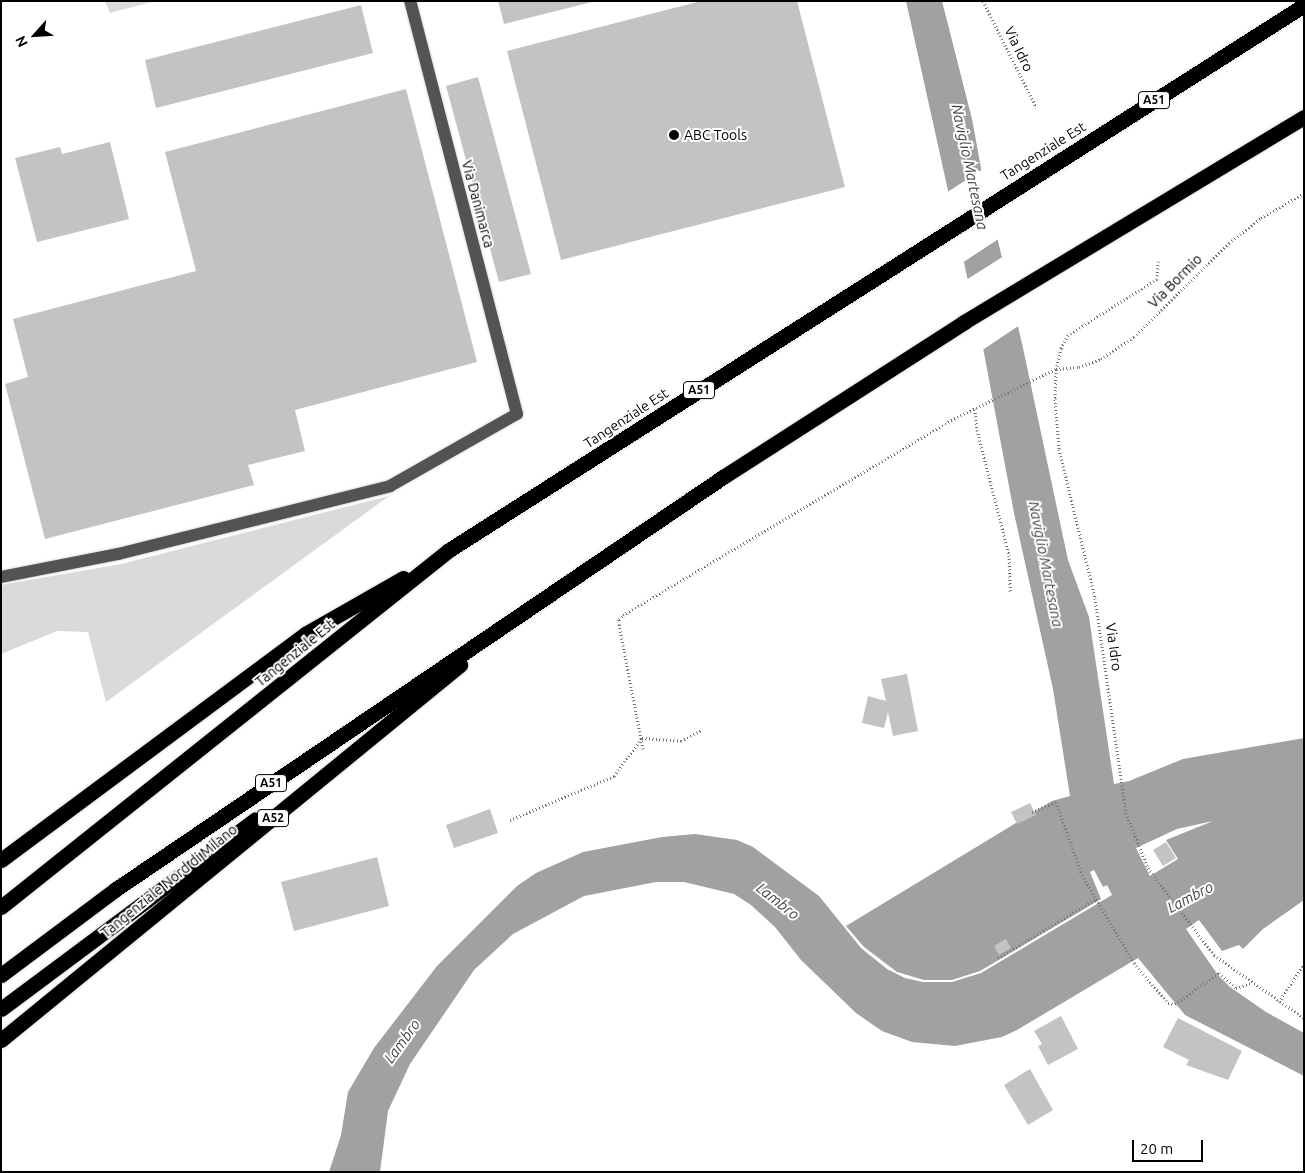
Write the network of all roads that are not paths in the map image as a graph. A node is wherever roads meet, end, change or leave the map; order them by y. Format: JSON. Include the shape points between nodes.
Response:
{"nodes":[{"id":1,"x":410,"y":1,"type":"edge"},
{"id":2,"x":1304,"y":5,"type":"edge"},
{"id":3,"x":1304,"y":116,"type":"edge"},
{"id":4,"x":449,"y":550,"type":"junction"},
{"id":5,"x":1,"y":576,"type":"edge"},
{"id":6,"x":544,"y":596,"type":"junction"},
{"id":7,"x":426,"y":692,"type":"junction"},
{"id":8,"x":1,"y":860,"type":"edge"},
{"id":9,"x":1,"y":907,"type":"edge"},
{"id":10,"x":1,"y":975,"type":"edge"},
{"id":11,"x":1,"y":1009,"type":"edge"},
{"id":12,"x":1,"y":1040,"type":"edge"}],
"edges":[{"from":1,"to":5,"type":"lane","name":"Via Danimarca","via":[[517,414],[390,486],[118,554]]},
{"from":2,"to":4,"type":"highway","name":"Tangenziale Est","number":"A51"},
{"from":3,"to":6,"type":"highway","number":"A51","via":[[964,322]]},
{"from":4,"to":8,"type":"highway","via":[[305,634]]},
{"from":4,"to":9,"type":"highway","name":"Tangenziale Est","number":"A51"},
{"from":6,"to":7,"type":"highway","name":"Tangenziale Nord di Milano","number":"A52"},
{"from":6,"to":10,"type":"highway","number":"A51","via":[[116,889]]},
{"from":7,"to":11,"type":"highway"},
{"from":7,"to":12,"type":"highway","name":"Tangenziale Nord di Milano","number":"A52"}]}
